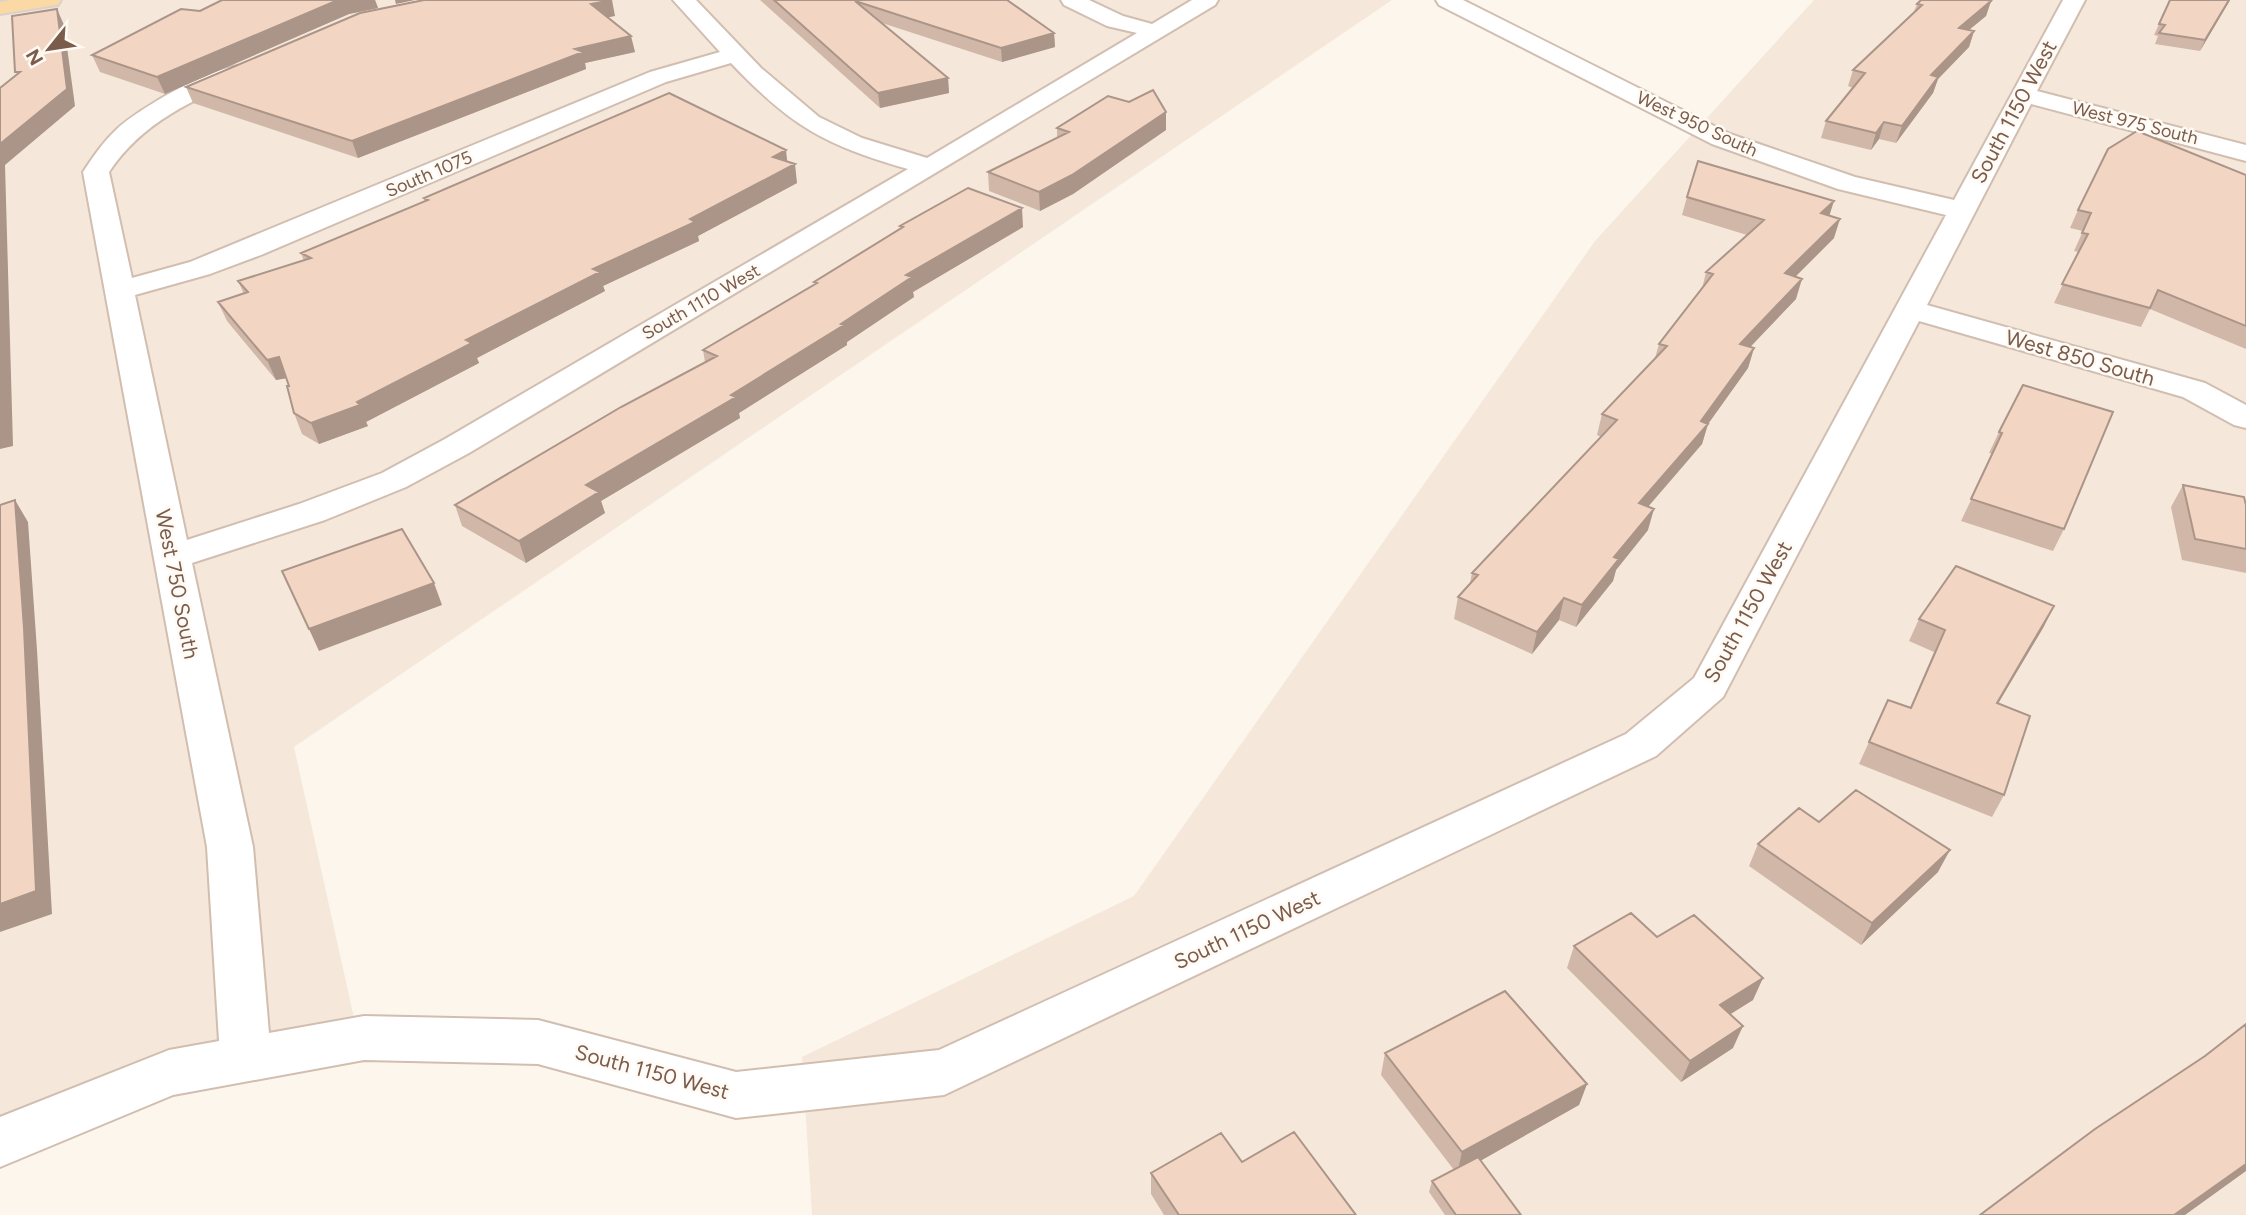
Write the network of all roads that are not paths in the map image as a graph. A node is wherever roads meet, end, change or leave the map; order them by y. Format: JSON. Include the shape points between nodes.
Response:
{"nodes":[{"id":1,"x":50,"y":0,"type":"edge"},
{"id":2,"x":684,"y":0,"type":"edge"},
{"id":3,"x":1072,"y":0,"type":"edge"},
{"id":4,"x":1207,"y":0,"type":"edge"},
{"id":5,"x":1447,"y":0,"type":"edge"},
{"id":6,"x":2074,"y":0,"type":"edge"},
{"id":7,"x":0,"y":8,"type":"edge"},
{"id":8,"x":1155,"y":31,"type":"junction"},
{"id":9,"x":738,"y":54,"type":"junction"},
{"id":10,"x":253,"y":65,"type":"edge"},
{"id":11,"x":2023,"y":95,"type":"junction"},
{"id":12,"x":2246,"y":153,"type":"edge"},
{"id":13,"x":930,"y":167,"type":"junction"},
{"id":14,"x":1961,"y":210,"type":"junction"},
{"id":15,"x":119,"y":290,"type":"junction"},
{"id":16,"x":1909,"y":309,"type":"junction"},
{"id":17,"x":2246,"y":418,"type":"edge"},
{"id":18,"x":172,"y":557,"type":"junction"},
{"id":19,"x":246,"y":1059,"type":"junction"},
{"id":20,"x":0,"y":1142,"type":"edge"}],
"edges":[{"from":1,"to":7,"type":"main road"},
{"from":2,"to":9,"type":"street"},
{"from":3,"to":8,"type":"street","via":[[1115,21]]},
{"from":4,"to":8,"type":"street","name":"South 1110 West"},
{"from":5,"to":14,"type":"street","name":"West 950 South","via":[[1721,139],[1847,183]]},
{"from":6,"to":11,"type":"street","name":"South 1150 West"},
{"from":8,"to":13,"type":"street","name":"South 1110 West"},
{"from":9,"to":13,"type":"street","via":[[792,109],[828,132]]},
{"from":9,"to":15,"type":"street","name":"South 1075","via":[[658,77],[251,249]]},
{"from":10,"to":15,"type":"street","name":"West 750 South","via":[[181,97],[133,125],[107,152],[96,172]]},
{"from":11,"to":12,"type":"street","name":"West 975 South"},
{"from":11,"to":14,"type":"street","name":"South 1150 West"},
{"from":13,"to":18,"type":"street","name":"South 1110 West","via":[[394,480]]},
{"from":14,"to":16,"type":"street","name":"South 1150 West"},
{"from":15,"to":18,"type":"street","name":"West 750 South"},
{"from":16,"to":17,"type":"street","name":"West 850 South","via":[[2194,390]]},
{"from":16,"to":19,"type":"street","name":"South 1150 West","via":[[1709,687],[1641,745],[944,1072],[736,1095],[538,1042],[364,1038]]},
{"from":18,"to":19,"type":"street","name":"West 750 South","via":[[230,847]]},
{"from":19,"to":20,"type":"street","name":"South 1150 West","via":[[169,1073]]}]}
